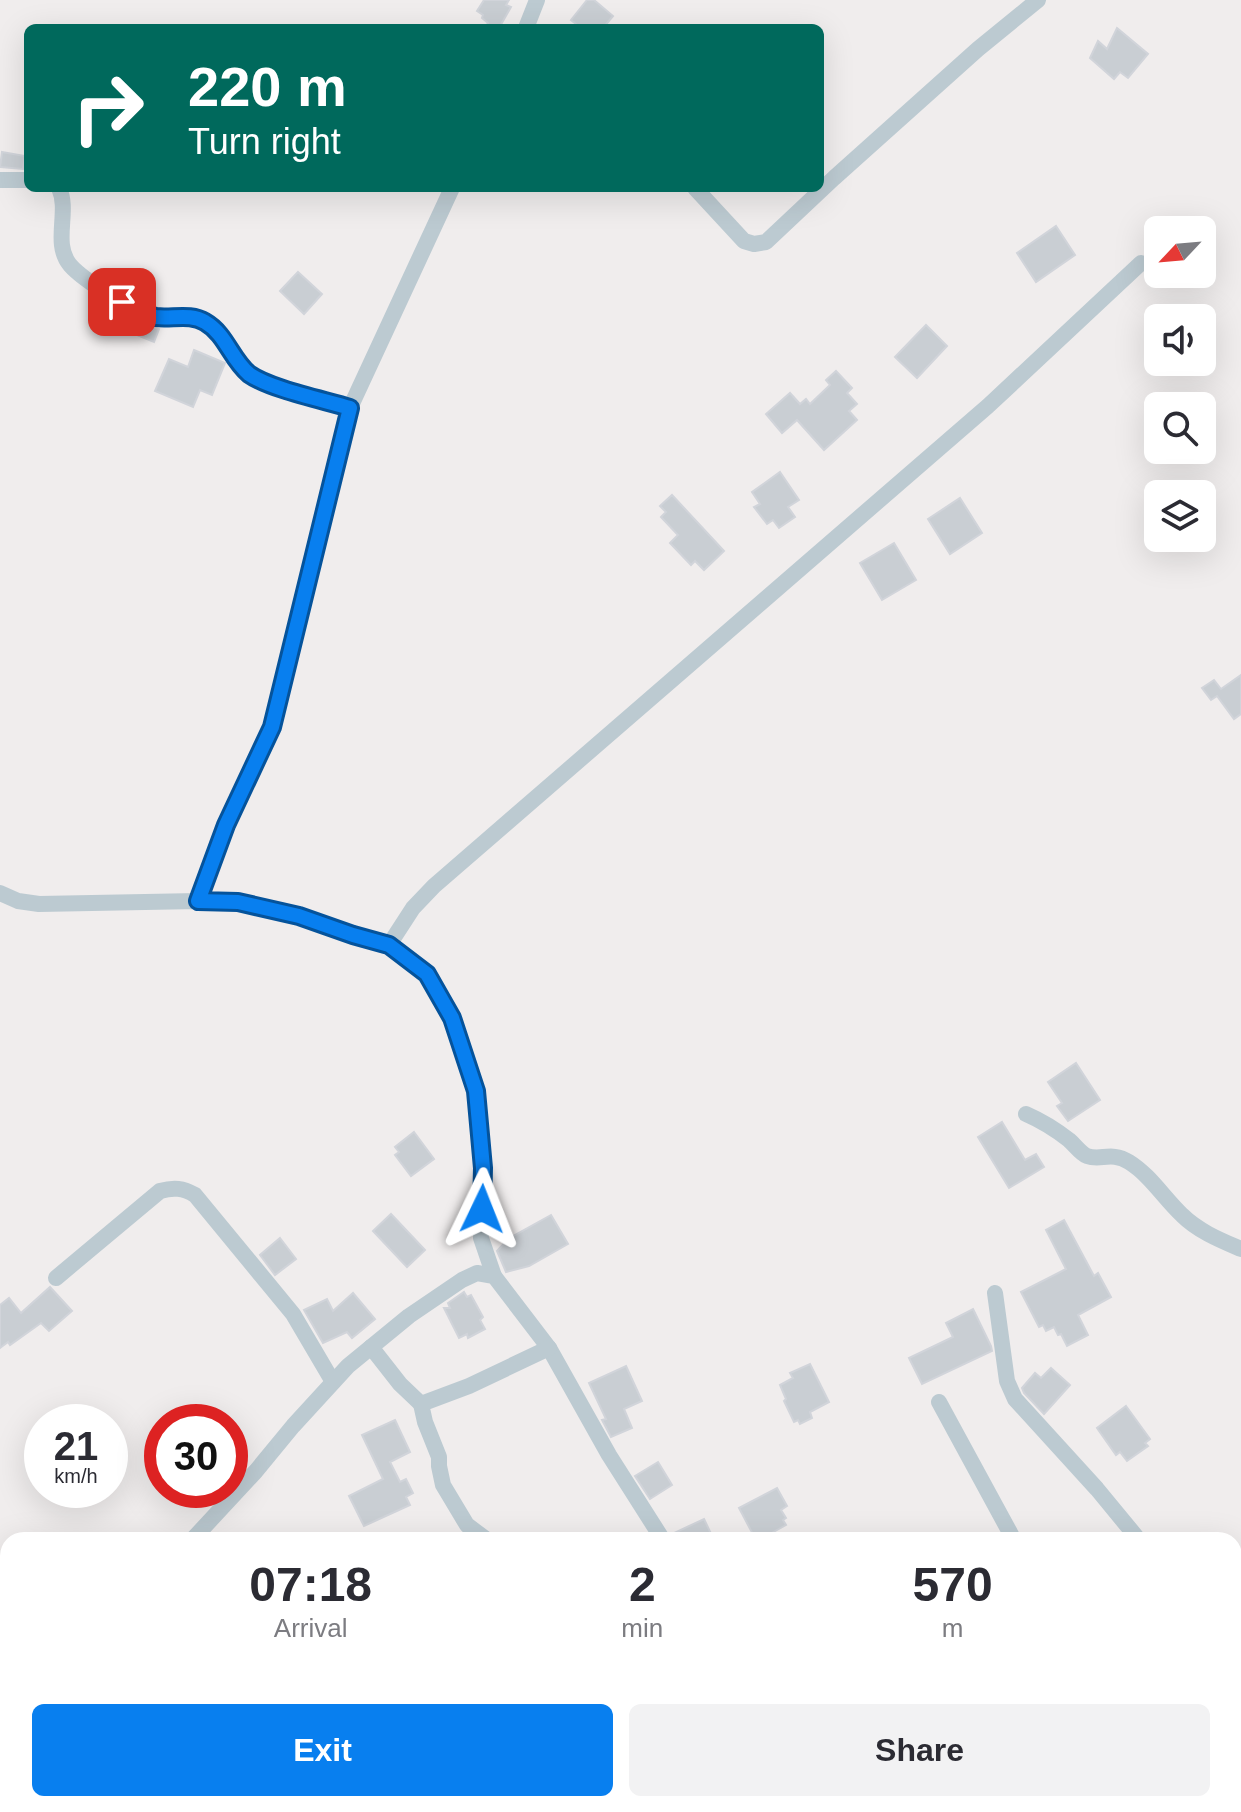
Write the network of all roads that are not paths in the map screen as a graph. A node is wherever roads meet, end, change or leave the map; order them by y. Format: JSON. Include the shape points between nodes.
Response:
{"nodes":[{"id":1,"x":537,"y":0,"type":"edge"},
{"id":2,"x":1038,"y":0,"type":"edge"},
{"id":3,"x":531,"y":24,"type":"edge"},
{"id":4,"x":0,"y":180,"type":"edge"},
{"id":5,"x":24,"y":180,"type":"edge"},
{"id":6,"x":824,"y":187,"type":"edge"},
{"id":7,"x":61,"y":192,"type":"edge"},
{"id":8,"x":450,"y":192,"type":"edge"},
{"id":9,"x":699,"y":192,"type":"edge"},
{"id":10,"x":819,"y":192,"type":"edge"},
{"id":11,"x":1141,"y":263,"type":"dead end"},
{"id":12,"x":350,"y":408,"type":"junction"},
{"id":13,"x":0,"y":893,"type":"edge"},
{"id":14,"x":198,"y":901,"type":"junction"},
{"id":15,"x":389,"y":945,"type":"junction"},
{"id":16,"x":1026,"y":1114,"type":"dead end"},
{"id":17,"x":1241,"y":1249,"type":"edge"},
{"id":18,"x":494,"y":1276,"type":"junction"},
{"id":19,"x":56,"y":1278,"type":"dead end"},
{"id":20,"x":995,"y":1293,"type":"dead end"},
{"id":21,"x":371,"y":1347,"type":"junction"},
{"id":22,"x":549,"y":1348,"type":"junction"},
{"id":23,"x":333,"y":1382,"type":"junction"},
{"id":24,"x":939,"y":1402,"type":"dead end"},
{"id":25,"x":421,"y":1404,"type":"junction"},
{"id":26,"x":199,"y":1532,"type":"edge"},
{"id":27,"x":476,"y":1532,"type":"edge"},
{"id":28,"x":655,"y":1532,"type":"edge"},
{"id":29,"x":1010,"y":1532,"type":"edge"},
{"id":30,"x":1132,"y":1532,"type":"edge"}],
"edges":[{"from":1,"to":3,"type":"street"},
{"from":2,"to":6,"type":"street"},
{"from":4,"to":5,"type":"street"},
{"from":7,"to":12,"type":"street","via":[[61,246],[70,265],[103,290],[141,313],[201,319],[217,330],[250,374]]},
{"from":8,"to":12,"type":"street"},
{"from":9,"to":10,"type":"street","via":[[744,241],[754,244],[766,242]]},
{"from":11,"to":15,"type":"street","via":[[988,406],[434,886]]},
{"from":12,"to":14,"type":"street","via":[[272,727]]},
{"from":13,"to":14,"type":"street","via":[[39,904]]},
{"from":14,"to":15,"type":"street","via":[[238,902],[299,916]]},
{"from":15,"to":18,"type":"street","via":[[427,974],[452,1018],[476,1091],[483,1168],[481,1238]]},
{"from":16,"to":17,"type":"street","via":[[1048,1124],[1083,1154],[1130,1162],[1184,1218]]},
{"from":18,"to":21,"type":"street","via":[[477,1273],[462,1280]]},
{"from":18,"to":22,"type":"street"},
{"from":19,"to":23,"type":"street","via":[[160,1191],[187,1190],[293,1314]]},
{"from":20,"to":30,"type":"street","via":[[1007,1381],[1015,1399]]},
{"from":21,"to":23,"type":"street"},
{"from":21,"to":25,"type":"street"},
{"from":22,"to":25,"type":"street"},
{"from":22,"to":28,"type":"street"},
{"from":23,"to":26,"type":"street"},
{"from":24,"to":29,"type":"street"},
{"from":25,"to":27,"type":"street","via":[[443,1485]]}]}
